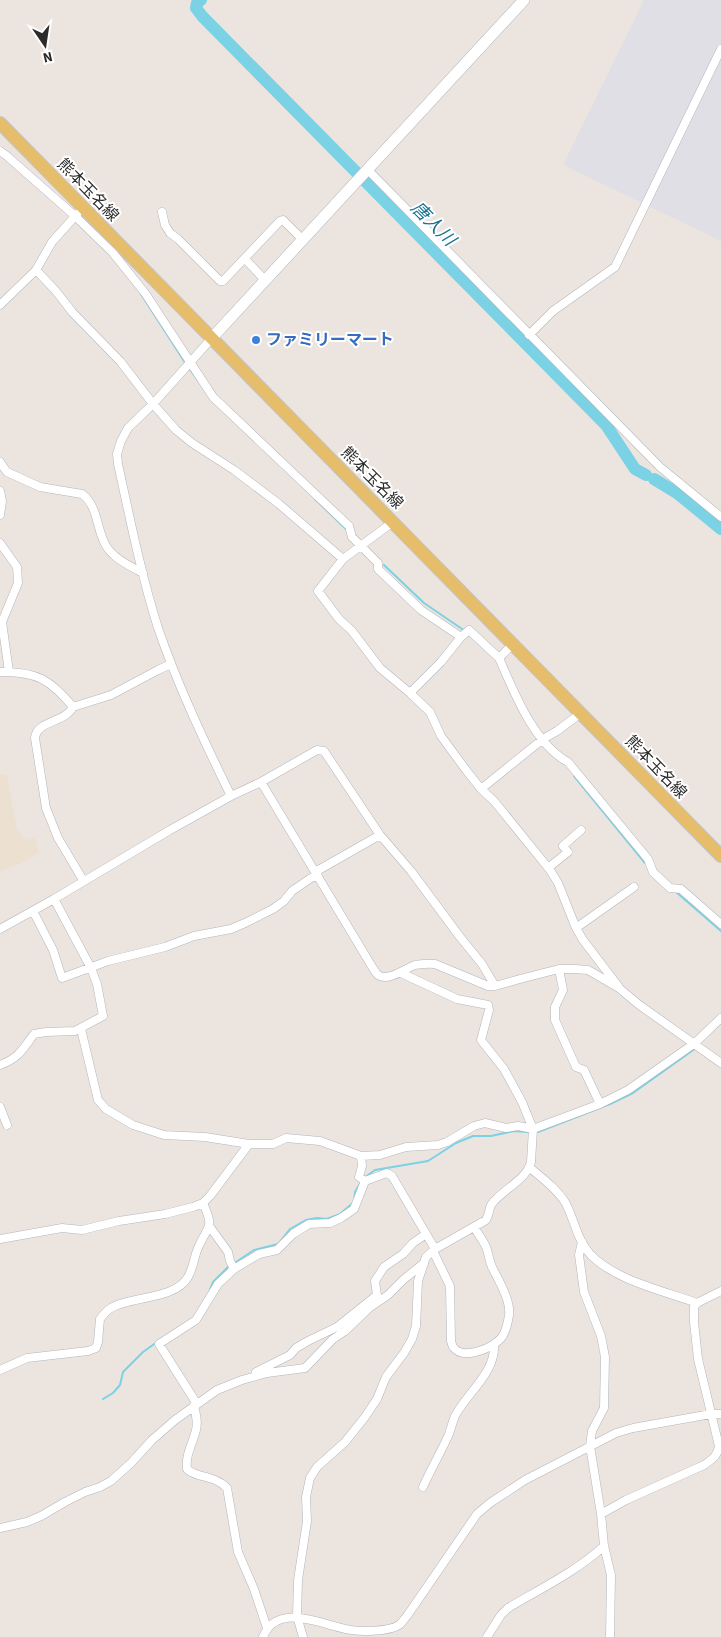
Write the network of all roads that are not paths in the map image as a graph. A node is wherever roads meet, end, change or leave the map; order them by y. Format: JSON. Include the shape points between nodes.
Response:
{"nodes":[{"id":1,"x":524,"y":0,"type":"edge"},
{"id":2,"x":721,"y":48,"type":"edge"},
{"id":3,"x":0,"y":123,"type":"edge"},
{"id":4,"x":0,"y":152,"type":"edge"},
{"id":5,"x":364,"y":174,"type":"junction"},
{"id":6,"x":162,"y":212,"type":"dead end"},
{"id":7,"x":75,"y":216,"type":"junction"},
{"id":8,"x":303,"y":240,"type":"junction"},
{"id":9,"x":245,"y":259,"type":"junction"},
{"id":10,"x":36,"y":270,"type":"junction"},
{"id":11,"x":266,"y":280,"type":"junction"},
{"id":12,"x":0,"y":305,"type":"edge"},
{"id":13,"x":529,"y":335,"type":"junction"},
{"id":14,"x":211,"y":339,"type":"junction"},
{"id":15,"x":187,"y":366,"type":"junction"},
{"id":16,"x":153,"y":404,"type":"junction"},
{"id":17,"x":0,"y":462,"type":"edge"},
{"id":18,"x":0,"y":491,"type":"edge"},
{"id":19,"x":0,"y":515,"type":"edge"},
{"id":20,"x":721,"y":517,"type":"edge"},
{"id":21,"x":393,"y":522,"type":"junction"},
{"id":22,"x":0,"y":543,"type":"edge"},
{"id":23,"x":361,"y":546,"type":"junction"},
{"id":24,"x":344,"y":559,"type":"junction"},
{"id":25,"x":143,"y":573,"type":"junction"},
{"id":26,"x":464,"y":634,"type":"junction"},
{"id":27,"x":513,"y":644,"type":"junction"},
{"id":28,"x":499,"y":658,"type":"junction"},
{"id":29,"x":171,"y":664,"type":"junction"},
{"id":30,"x":0,"y":672,"type":"edge"},
{"id":31,"x":9,"y":672,"type":"junction"},
{"id":32,"x":410,"y":693,"type":"junction"},
{"id":33,"x":73,"y":707,"type":"junction"},
{"id":34,"x":581,"y":713,"type":"junction"},
{"id":35,"x":543,"y":739,"type":"junction"},
{"id":36,"x":261,"y":782,"type":"junction"},
{"id":37,"x":481,"y":789,"type":"junction"},
{"id":38,"x":231,"y":796,"type":"junction"},
{"id":39,"x":582,"y":830,"type":"dead end"},
{"id":40,"x":380,"y":835,"type":"junction"},
{"id":41,"x":721,"y":856,"type":"edge"},
{"id":42,"x":548,"y":868,"type":"junction"},
{"id":43,"x":317,"y":874,"type":"junction"},
{"id":44,"x":83,"y":880,"type":"junction"},
{"id":45,"x":634,"y":887,"type":"dead end"},
{"id":46,"x":54,"y":899,"type":"junction"},
{"id":47,"x":33,"y":910,"type":"junction"},
{"id":48,"x":721,"y":924,"type":"edge"},
{"id":49,"x":576,"y":928,"type":"junction"},
{"id":50,"x":0,"y":929,"type":"edge"},
{"id":51,"x":91,"y":968,"type":"junction"},
{"id":52,"x":560,"y":969,"type":"junction"},
{"id":53,"x":401,"y":972,"type":"junction"},
{"id":54,"x":495,"y":986,"type":"junction"},
{"id":55,"x":619,"y":988,"type":"junction"},
{"id":56,"x":721,"y":1018,"type":"edge"},
{"id":57,"x":81,"y":1029,"type":"junction"},
{"id":58,"x":695,"y":1043,"type":"junction"},
{"id":59,"x":721,"y":1062,"type":"edge"},
{"id":60,"x":0,"y":1065,"type":"edge"},
{"id":61,"x":600,"y":1104,"type":"junction"},
{"id":62,"x":0,"y":1107,"type":"edge"},
{"id":63,"x":7,"y":1126,"type":"dead end"},
{"id":64,"x":533,"y":1129,"type":"junction"},
{"id":65,"x":249,"y":1144,"type":"junction"},
{"id":66,"x":360,"y":1156,"type":"junction"},
{"id":67,"x":530,"y":1167,"type":"junction"},
{"id":68,"x":363,"y":1180,"type":"junction"},
{"id":69,"x":203,"y":1203,"type":"junction"},
{"id":70,"x":210,"y":1227,"type":"junction"},
{"id":71,"x":474,"y":1227,"type":"junction"},
{"id":72,"x":426,"y":1234,"type":"junction"},
{"id":73,"x":0,"y":1239,"type":"edge"},
{"id":74,"x":582,"y":1242,"type":"junction"},
{"id":75,"x":434,"y":1250,"type":"junction"},
{"id":76,"x":424,"y":1263,"type":"junction"},
{"id":77,"x":232,"y":1266,"type":"junction"},
{"id":78,"x":721,"y":1290,"type":"edge"},
{"id":79,"x":697,"y":1303,"type":"junction"},
{"id":80,"x":494,"y":1345,"type":"junction"},
{"id":81,"x":0,"y":1370,"type":"edge"},
{"id":82,"x":242,"y":1380,"type":"junction"},
{"id":83,"x":195,"y":1405,"type":"junction"},
{"id":84,"x":711,"y":1414,"type":"junction"},
{"id":85,"x":721,"y":1414,"type":"edge"},
{"id":86,"x":590,"y":1446,"type":"junction"},
{"id":87,"x":423,"y":1487,"type":"dead end"},
{"id":88,"x":601,"y":1514,"type":"junction"},
{"id":89,"x":0,"y":1528,"type":"edge"},
{"id":90,"x":604,"y":1546,"type":"junction"},
{"id":91,"x":296,"y":1616,"type":"junction"},
{"id":92,"x":267,"y":1628,"type":"junction"},
{"id":93,"x":263,"y":1637,"type":"edge"},
{"id":94,"x":303,"y":1637,"type":"edge"},
{"id":95,"x":488,"y":1637,"type":"edge"},
{"id":96,"x":610,"y":1637,"type":"edge"}],
"edges":[{"from":1,"to":5,"type":"street"},
{"from":2,"to":13,"type":"street","via":[[615,267],[553,310]]},
{"from":3,"to":7,"type":"main road","name":"熊本玉名線"},
{"from":4,"to":7,"type":"street"},
{"from":5,"to":8,"type":"street"},
{"from":5,"to":13,"type":"street"},
{"from":6,"to":9,"type":"street","via":[[170,233],[220,281]]},
{"from":7,"to":10,"type":"street","via":[[52,242]]},
{"from":7,"to":14,"type":"main road","name":"熊本玉名線"},
{"from":7,"to":15,"type":"street","via":[[113,253],[145,293]]},
{"from":8,"to":9,"type":"street","via":[[283,220]]},
{"from":8,"to":11,"type":"street"},
{"from":9,"to":11,"type":"street"},
{"from":10,"to":12,"type":"street"},
{"from":10,"to":16,"type":"street","via":[[120,361]]},
{"from":11,"to":14,"type":"street"},
{"from":13,"to":20,"type":"street","via":[[660,467]]},
{"from":14,"to":15,"type":"street"},
{"from":14,"to":21,"type":"main road","name":"熊本玉名線"},
{"from":15,"to":16,"type":"street"},
{"from":15,"to":23,"type":"street","via":[[213,398],[349,526],[352,536]]},
{"from":16,"to":24,"type":"street","via":[[192,443],[279,504]]},
{"from":16,"to":25,"type":"street","via":[[128,428],[117,454]]},
{"from":17,"to":25,"type":"street","via":[[7,472],[35,485],[82,494],[92,504],[110,551]]},
{"from":18,"to":19,"type":"street"},
{"from":21,"to":23,"type":"street"},
{"from":21,"to":27,"type":"main road","name":"熊本玉名線"},
{"from":22,"to":31,"type":"street","via":[[17,567],[18,583],[2,622]]},
{"from":23,"to":24,"type":"street"},
{"from":23,"to":26,"type":"street","via":[[378,563],[378,569],[421,610]]},
{"from":24,"to":32,"type":"street","via":[[318,591],[380,668]]},
{"from":25,"to":29,"type":"street"},
{"from":26,"to":28,"type":"street","via":[[469,630]]},
{"from":26,"to":32,"type":"street"},
{"from":27,"to":28,"type":"street"},
{"from":27,"to":34,"type":"main road","name":"熊本玉名線"},
{"from":28,"to":35,"type":"street","via":[[521,708]]},
{"from":29,"to":33,"type":"street","via":[[111,694]]},
{"from":29,"to":38,"type":"street"},
{"from":30,"to":31,"type":"street"},
{"from":31,"to":33,"type":"street","via":[[51,683]]},
{"from":32,"to":37,"type":"street","via":[[430,712],[441,736]]},
{"from":33,"to":44,"type":"street","via":[[70,714],[39,728],[35,738],[46,808],[58,838]]},
{"from":34,"to":35,"type":"street"},
{"from":34,"to":41,"type":"main road","name":"熊本玉名線"},
{"from":35,"to":37,"type":"street"},
{"from":35,"to":48,"type":"street","via":[[568,762],[648,860],[653,872],[670,888],[681,890]]},
{"from":36,"to":38,"type":"street"},
{"from":36,"to":40,"type":"street","via":[[317,750],[324,752]]},
{"from":36,"to":43,"type":"street"},
{"from":37,"to":42,"type":"street","via":[[494,800]]},
{"from":38,"to":44,"type":"street"},
{"from":39,"to":42,"type":"street","via":[[563,846],[568,852]]},
{"from":40,"to":43,"type":"street"},
{"from":40,"to":54,"type":"street","via":[[482,964]]},
{"from":42,"to":49,"type":"street","via":[[558,883]]},
{"from":43,"to":51,"type":"street","via":[[284,901],[245,924],[207,932],[165,948]]},
{"from":43,"to":53,"type":"street","via":[[376,974],[386,976]]},
{"from":44,"to":46,"type":"street"},
{"from":45,"to":49,"type":"street"},
{"from":46,"to":47,"type":"street"},
{"from":46,"to":51,"type":"street"},
{"from":47,"to":50,"type":"street"},
{"from":47,"to":51,"type":"street","via":[[53,950],[62,978]]},
{"from":49,"to":55,"type":"street"},
{"from":51,"to":57,"type":"street","via":[[104,1016]]},
{"from":52,"to":54,"type":"street"},
{"from":52,"to":55,"type":"street","via":[[588,970]]},
{"from":52,"to":61,"type":"street","via":[[563,990],[555,1007],[555,1020],[576,1068],[584,1070]]},
{"from":53,"to":54,"type":"street","via":[[413,966],[435,964]]},
{"from":53,"to":64,"type":"street","via":[[457,999],[488,1005],[481,1040],[504,1069]]},
{"from":55,"to":58,"type":"street"},
{"from":56,"to":58,"type":"street"},
{"from":57,"to":60,"type":"street","via":[[34,1034],[19,1055]]},
{"from":57,"to":65,"type":"street","via":[[98,1100],[106,1109],[133,1125],[164,1135]]},
{"from":58,"to":59,"type":"street"},
{"from":58,"to":61,"type":"street","via":[[628,1090]]},
{"from":61,"to":64,"type":"street"},
{"from":62,"to":63,"type":"street"},
{"from":64,"to":66,"type":"street","via":[[484,1123],[438,1145]]},
{"from":64,"to":67,"type":"street"},
{"from":65,"to":66,"type":"street","via":[[273,1144],[286,1138],[320,1141]]},
{"from":65,"to":69,"type":"street"},
{"from":66,"to":68,"type":"street","via":[[359,1177]]},
{"from":67,"to":71,"type":"street","via":[[491,1206],[486,1220]]},
{"from":67,"to":74,"type":"street","via":[[565,1202]]},
{"from":68,"to":72,"type":"street","via":[[387,1173],[392,1176]]},
{"from":68,"to":77,"type":"street","via":[[357,1204],[341,1218],[330,1223],[309,1224],[277,1250]]},
{"from":69,"to":70,"type":"street","via":[[210,1218]]},
{"from":69,"to":73,"type":"street","via":[[82,1230],[62,1228]]},
{"from":70,"to":77,"type":"street","via":[[228,1252]]},
{"from":70,"to":81,"type":"street","via":[[198,1247],[188,1278],[168,1292],[112,1307],[100,1319],[96,1348],[28,1358]]},
{"from":71,"to":75,"type":"street"},
{"from":71,"to":80,"type":"street","via":[[508,1303],[505,1331]]},
{"from":72,"to":75,"type":"street"},
{"from":72,"to":82,"type":"street","via":[[384,1267],[375,1281],[377,1295],[337,1327]]},
{"from":74,"to":79,"type":"street","via":[[590,1254],[622,1276]]},
{"from":74,"to":86,"type":"street","via":[[579,1254],[584,1292],[606,1357],[604,1408],[592,1431]]},
{"from":75,"to":76,"type":"street"},
{"from":75,"to":80,"type":"street","via":[[450,1286],[454,1349],[471,1353]]},
{"from":76,"to":82,"type":"street","via":[[333,1339],[305,1368]]},
{"from":76,"to":91,"type":"street","via":[[418,1281],[416,1326],[412,1338],[365,1417],[310,1478]]},
{"from":77,"to":83,"type":"street","via":[[196,1320],[159,1344]]},
{"from":78,"to":79,"type":"street"},
{"from":79,"to":84,"type":"street","via":[[694,1322],[698,1359]]},
{"from":80,"to":87,"type":"street","via":[[495,1353],[486,1372],[456,1415]]},
{"from":82,"to":83,"type":"street","via":[[217,1390]]},
{"from":83,"to":89,"type":"street","via":[[152,1440],[111,1481],[27,1522]]},
{"from":83,"to":92,"type":"street","via":[[196,1429],[187,1469],[190,1473],[221,1482],[227,1488],[238,1552]]},
{"from":84,"to":85,"type":"street"},
{"from":84,"to":86,"type":"street","via":[[633,1428]]},
{"from":84,"to":88,"type":"street","via":[[719,1446],[715,1456],[704,1465]]},
{"from":86,"to":88,"type":"street"},
{"from":86,"to":91,"type":"street","via":[[525,1480],[477,1514],[399,1625],[388,1630],[347,1630]]},
{"from":88,"to":90,"type":"street"},
{"from":90,"to":95,"type":"street","via":[[594,1556],[508,1608]]},
{"from":90,"to":96,"type":"street","via":[[611,1575]]},
{"from":91,"to":92,"type":"street"},
{"from":91,"to":94,"type":"street"},
{"from":92,"to":93,"type":"street"}]}
